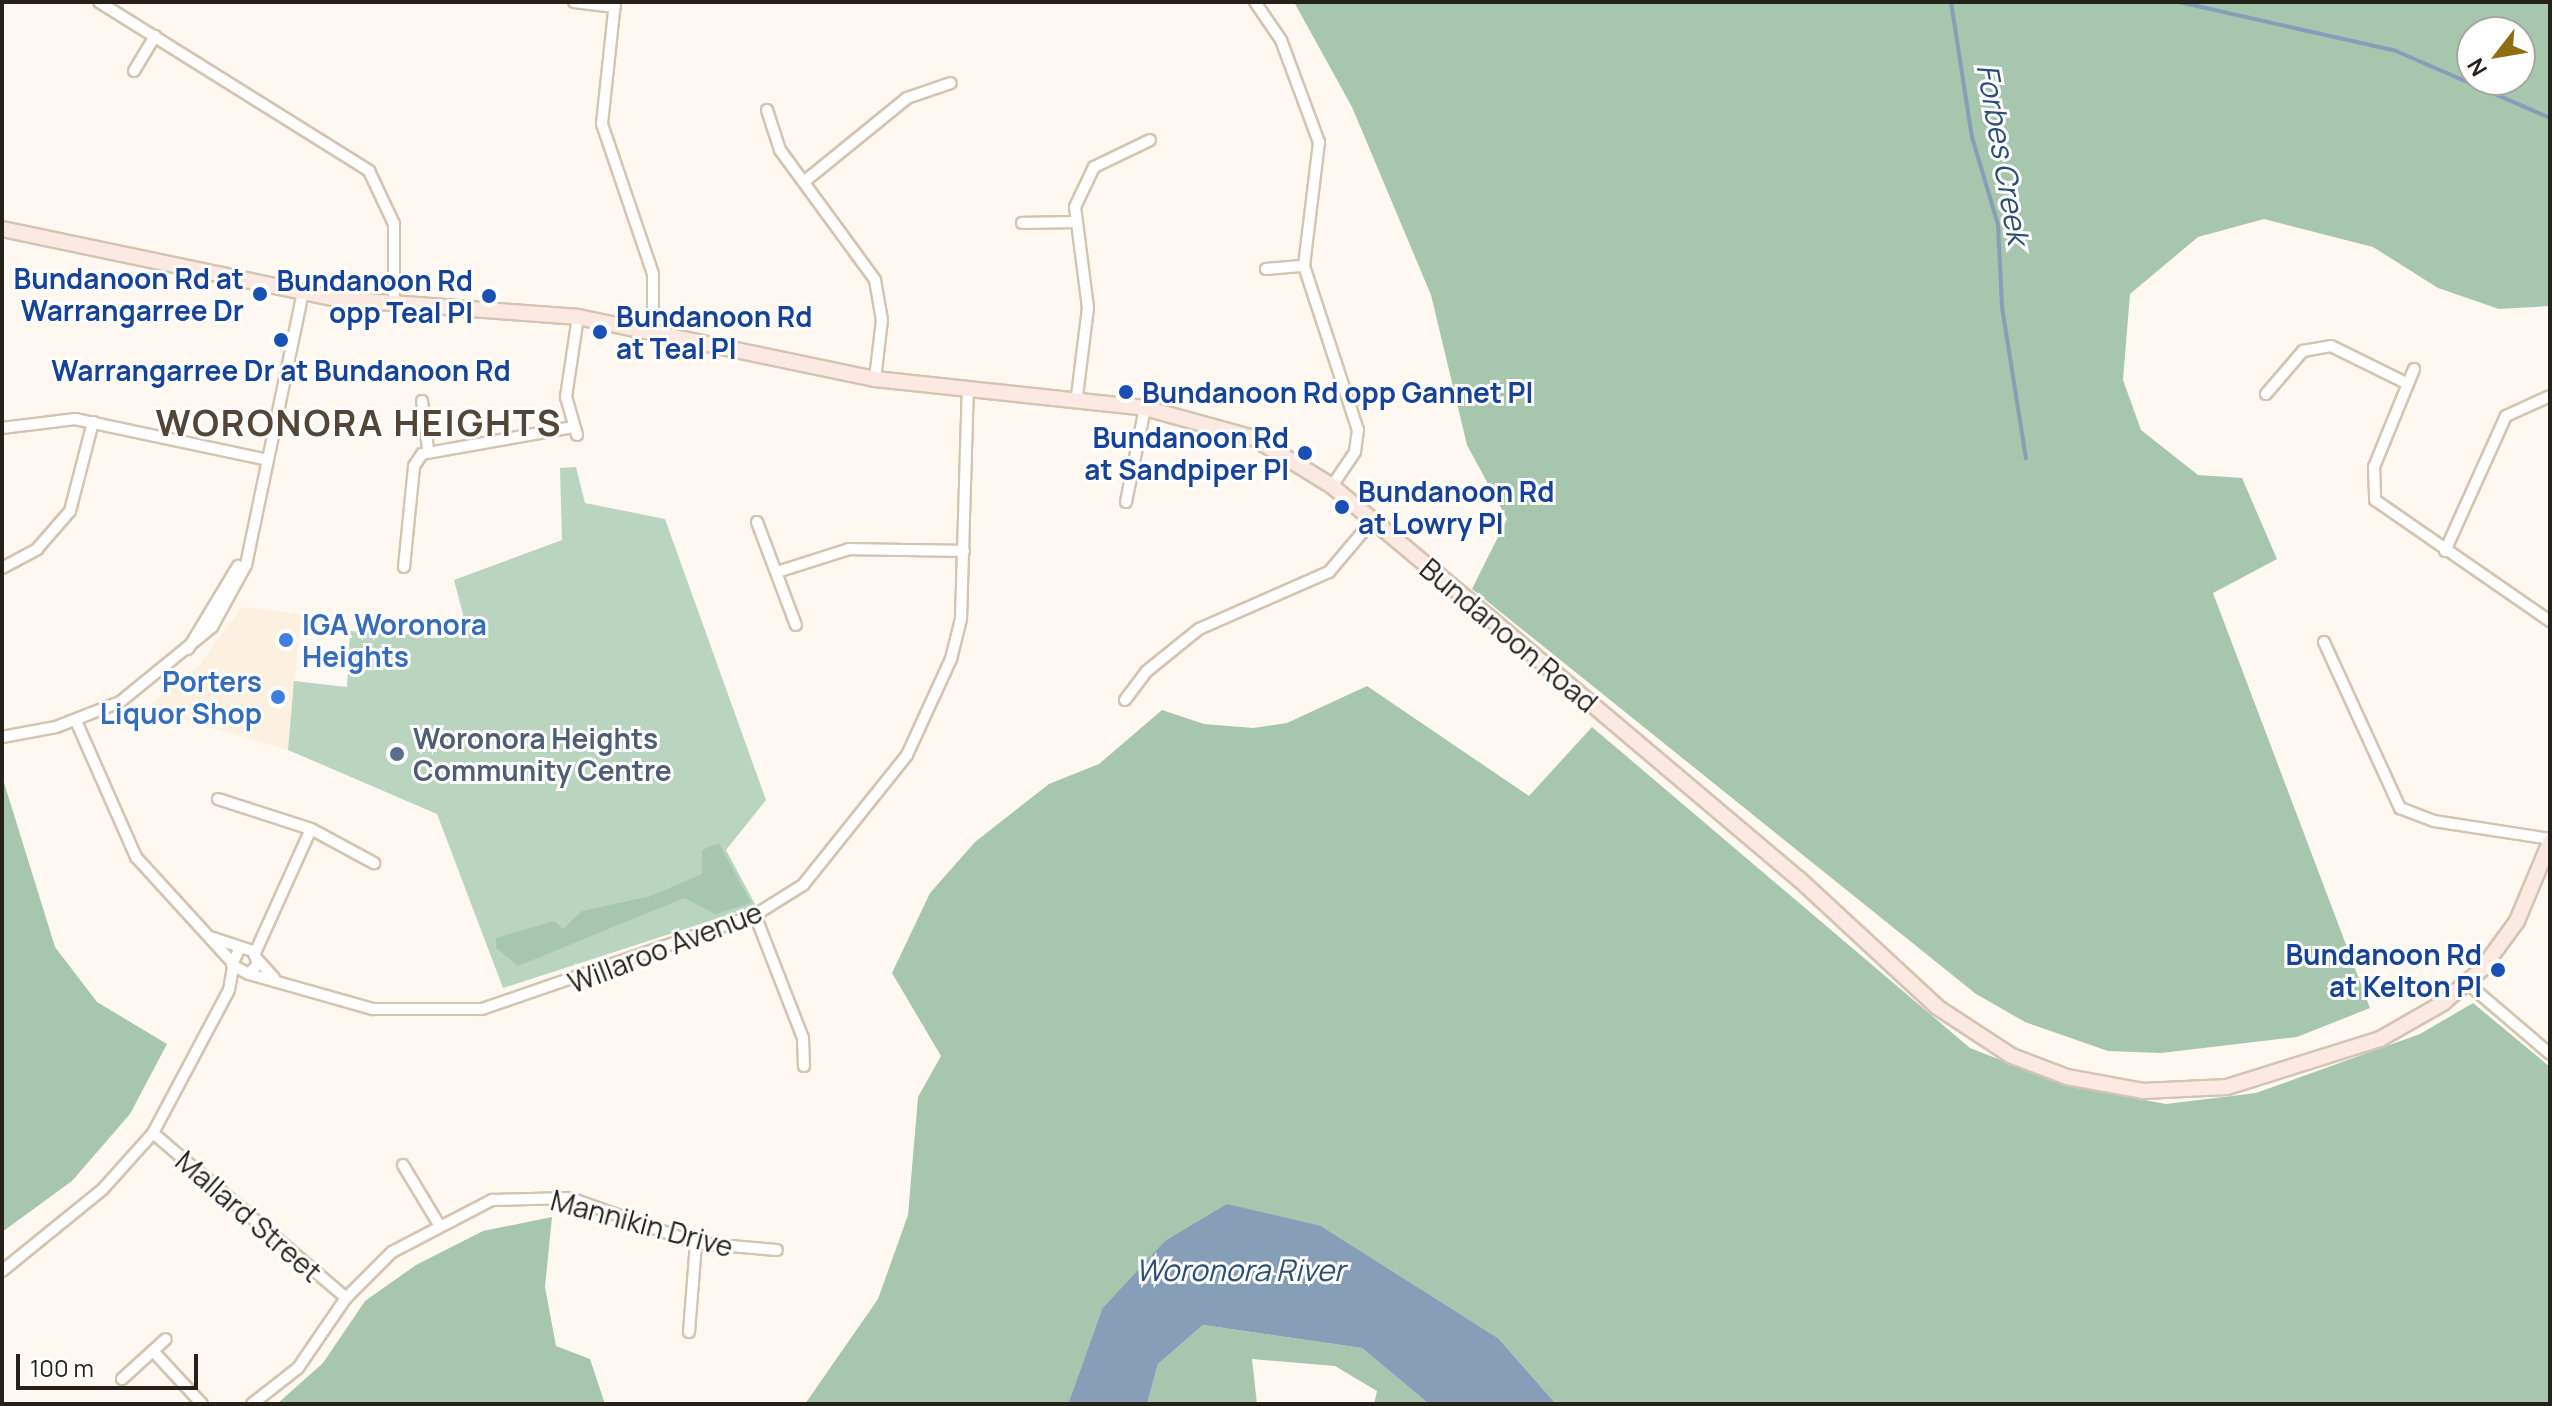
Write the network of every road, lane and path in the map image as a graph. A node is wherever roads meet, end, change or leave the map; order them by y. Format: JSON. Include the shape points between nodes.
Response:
{"nodes":[{"id":1,"x":99,"y":2,"type":"edge"},
{"id":2,"x":574,"y":2,"type":"edge"},
{"id":3,"x":1255,"y":2,"type":"edge"},
{"id":4,"x":615,"y":4,"type":"edge"},
{"id":5,"x":155,"y":36,"type":"junction"},
{"id":6,"x":134,"y":71,"type":"dead end"},
{"id":7,"x":951,"y":83,"type":"dead end"},
{"id":8,"x":767,"y":110,"type":"dead end"},
{"id":9,"x":1150,"y":140,"type":"dead end"},
{"id":10,"x":805,"y":181,"type":"junction"},
{"id":11,"x":1073,"y":222,"type":"junction"},
{"id":12,"x":1022,"y":223,"type":"dead end"},
{"id":13,"x":2,"y":229,"type":"edge"},
{"id":14,"x":1304,"y":266,"type":"junction"},
{"id":15,"x":1266,"y":269,"type":"dead end"},
{"id":16,"x":303,"y":293,"type":"junction"},
{"id":17,"x":394,"y":305,"type":"junction"},
{"id":18,"x":578,"y":317,"type":"junction"},
{"id":19,"x":653,"y":332,"type":"junction"},
{"id":20,"x":2414,"y":369,"type":"dead end"},
{"id":21,"x":875,"y":379,"type":"junction"},
{"id":22,"x":2408,"y":384,"type":"junction"},
{"id":23,"x":968,"y":389,"type":"junction"},
{"id":24,"x":2266,"y":394,"type":"dead end"},
{"id":25,"x":1077,"y":396,"type":"junction"},
{"id":26,"x":2550,"y":396,"type":"edge"},
{"id":27,"x":422,"y":401,"type":"dead end"},
{"id":28,"x":1145,"y":408,"type":"junction"},
{"id":29,"x":93,"y":422,"type":"junction"},
{"id":30,"x":2,"y":428,"type":"edge"},
{"id":31,"x":428,"y":449,"type":"junction"},
{"id":32,"x":268,"y":460,"type":"junction"},
{"id":33,"x":1332,"y":486,"type":"junction"},
{"id":34,"x":1126,"y":502,"type":"dead end"},
{"id":35,"x":1372,"y":521,"type":"junction"},
{"id":36,"x":757,"y":522,"type":"dead end"},
{"id":37,"x":964,"y":551,"type":"junction"},
{"id":38,"x":2445,"y":551,"type":"junction"},
{"id":39,"x":404,"y":567,"type":"dead end"},
{"id":40,"x":2,"y":568,"type":"edge"},
{"id":41,"x":777,"y":572,"type":"junction"},
{"id":42,"x":2550,"y":621,"type":"edge"},
{"id":43,"x":796,"y":625,"type":"dead end"},
{"id":44,"x":2324,"y":642,"type":"dead end"},
{"id":45,"x":1125,"y":700,"type":"dead end"},
{"id":46,"x":76,"y":721,"type":"junction"},
{"id":47,"x":2,"y":737,"type":"edge"},
{"id":48,"x":218,"y":799,"type":"dead end"},
{"id":49,"x":311,"y":829,"type":"junction"},
{"id":50,"x":2550,"y":841,"type":"edge"},
{"id":51,"x":374,"y":863,"type":"dead end"},
{"id":52,"x":755,"y":915,"type":"junction"},
{"id":53,"x":262,"y":927,"type":"junction"},
{"id":54,"x":210,"y":937,"type":"junction"},
{"id":55,"x":242,"y":948,"type":"junction"},
{"id":56,"x":257,"y":956,"type":"junction"},
{"id":57,"x":232,"y":965,"type":"junction"},
{"id":58,"x":247,"y":974,"type":"junction"},
{"id":59,"x":274,"y":978,"type":"junction"},
{"id":60,"x":2467,"y":983,"type":"junction"},
{"id":61,"x":229,"y":990,"type":"junction"},
{"id":62,"x":2550,"y":1054,"type":"edge"},
{"id":63,"x":804,"y":1066,"type":"dead end"},
{"id":64,"x":153,"y":1133,"type":"junction"},
{"id":65,"x":403,"y":1165,"type":"dead end"},
{"id":66,"x":438,"y":1223,"type":"junction"},
{"id":67,"x":696,"y":1243,"type":"junction"},
{"id":68,"x":777,"y":1250,"type":"dead end"},
{"id":69,"x":2,"y":1271,"type":"edge"},
{"id":70,"x":346,"y":1298,"type":"junction"},
{"id":71,"x":689,"y":1332,"type":"dead end"},
{"id":72,"x":166,"y":1339,"type":"dead end"},
{"id":73,"x":153,"y":1351,"type":"junction"},
{"id":74,"x":122,"y":1379,"type":"dead end"},
{"id":75,"x":202,"y":1404,"type":"edge"},
{"id":76,"x":252,"y":1404,"type":"edge"}],
"edges":[{"from":1,"to":5,"type":"street"},
{"from":2,"to":4,"type":"street"},
{"from":3,"to":14,"type":"street","via":[[1281,40],[1319,142]]},
{"from":4,"to":19,"type":"street","via":[[603,134],[653,274]]},
{"from":5,"to":6,"type":"street"},
{"from":5,"to":17,"type":"street","via":[[369,171],[394,224]]},
{"from":7,"to":10,"type":"street","via":[[919,91]]},
{"from":8,"to":10,"type":"street","via":[[780,150]]},
{"from":9,"to":11,"type":"street","via":[[1094,167]]},
{"from":10,"to":21,"type":"street","via":[[875,280],[882,320]]},
{"from":11,"to":12,"type":"street"},
{"from":11,"to":25,"type":"street","via":[[1088,288]]},
{"from":13,"to":16,"type":"street","name":"Bundanoon Road"},
{"from":14,"to":15,"type":"street"},
{"from":14,"to":33,"type":"street","via":[[1358,430],[1355,452]]},
{"from":16,"to":17,"type":"street","name":"Bundanoon Road"},
{"from":16,"to":32,"type":"street"},
{"from":17,"to":18,"type":"street","name":"Bundanoon Road"},
{"from":18,"to":19,"type":"street","name":"Bundanoon Road"},
{"from":18,"to":31,"type":"street","via":[[566,397],[575,431],[475,450]]},
{"from":19,"to":21,"type":"street","name":"Bundanoon Road"},
{"from":20,"to":22,"type":"street"},
{"from":21,"to":23,"type":"street","name":"Bundanoon Road"},
{"from":22,"to":24,"type":"street","via":[[2331,346],[2303,351]]},
{"from":22,"to":38,"type":"street","via":[[2371,490],[2381,508]]},
{"from":23,"to":25,"type":"street","name":"Bundanoon Road"},
{"from":23,"to":37,"type":"street","name":"Willaroo Avenue"},
{"from":25,"to":28,"type":"street","name":"Bundanoon Road"},
{"from":26,"to":38,"type":"street","via":[[2506,416]]},
{"from":27,"to":31,"type":"street"},
{"from":28,"to":33,"type":"street","name":"Bundanoon Road","via":[[1254,438]]},
{"from":28,"to":34,"type":"street"},
{"from":29,"to":30,"type":"street","via":[[61,418]]},
{"from":29,"to":32,"type":"street"},
{"from":29,"to":40,"type":"street","via":[[70,511],[37,549]]},
{"from":31,"to":39,"type":"street","via":[[414,466]]},
{"from":32,"to":46,"type":"street","via":[[245,558],[188,649],[143,688]]},
{"from":33,"to":35,"type":"street","name":"Bundanoon Road"},
{"from":35,"to":45,"type":"street","via":[[1329,572],[1199,629]]},
{"from":35,"to":60,"type":"street","name":"Bundanoon Road","via":[[1809,888],[1937,1007],[2039,1068],[2143,1091],[2249,1084],[2380,1039]]},
{"from":36,"to":41,"type":"street"},
{"from":37,"to":41,"type":"street","via":[[849,549]]},
{"from":37,"to":52,"type":"street","name":"Willaroo Avenue","via":[[957,638],[918,738],[816,871]]},
{"from":38,"to":42,"type":"street"},
{"from":41,"to":43,"type":"street"},
{"from":44,"to":50,"type":"street","via":[[2400,808],[2434,821]]},
{"from":46,"to":47,"type":"street"},
{"from":46,"to":54,"type":"street","via":[[136,857]]},
{"from":48,"to":49,"type":"street"},
{"from":49,"to":51,"type":"street"},
{"from":49,"to":53,"type":"street"},
{"from":50,"to":60,"type":"street","name":"Bundanoon Road","via":[[2517,921]]},
{"from":52,"to":59,"type":"street","name":"Willaroo Avenue","via":[[482,1009],[373,1009]]},
{"from":52,"to":63,"type":"street","via":[[803,1038]]},
{"from":53,"to":55,"type":"street"},
{"from":53,"to":56,"type":"street"},
{"from":54,"to":55,"type":"street"},
{"from":54,"to":57,"type":"street"},
{"from":55,"to":56,"type":"street"},
{"from":55,"to":57,"type":"street"},
{"from":56,"to":58,"type":"street"},
{"from":56,"to":59,"type":"street"},
{"from":57,"to":58,"type":"street"},
{"from":57,"to":61,"type":"street"},
{"from":58,"to":59,"type":"street","name":"Willaroo Avenue"},
{"from":58,"to":61,"type":"street"},
{"from":60,"to":62,"type":"street"},
{"from":61,"to":64,"type":"street"},
{"from":64,"to":69,"type":"street","via":[[103,1189]]},
{"from":64,"to":70,"type":"street","name":"Mallard Street"},
{"from":65,"to":66,"type":"street"},
{"from":66,"to":67,"type":"street","name":"Mannikin Drive","via":[[492,1200],[550,1195]]},
{"from":66,"to":70,"type":"street","name":"Mannikin Drive","via":[[392,1252]]},
{"from":67,"to":68,"type":"street","name":"Mannikin Drive"},
{"from":67,"to":71,"type":"street"},
{"from":70,"to":76,"type":"street","name":"Mannikin Drive","via":[[298,1368]]},
{"from":72,"to":73,"type":"street"},
{"from":73,"to":74,"type":"street"},
{"from":73,"to":75,"type":"street"}]}
